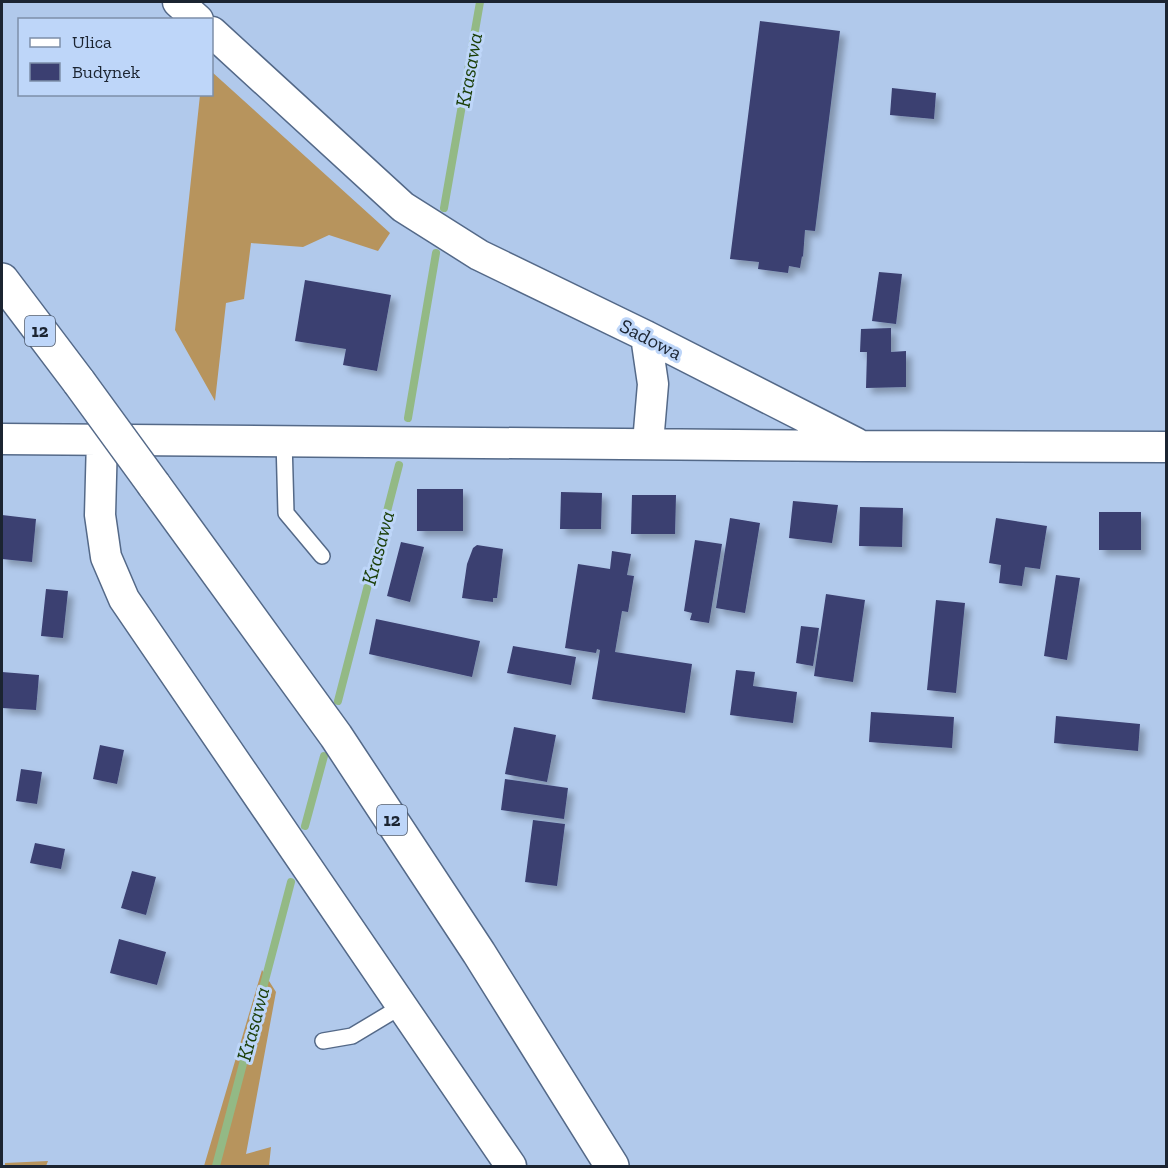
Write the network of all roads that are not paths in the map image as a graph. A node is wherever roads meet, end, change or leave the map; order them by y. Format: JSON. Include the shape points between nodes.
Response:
{"nodes":[{"id":1,"x":178,"y":2,"type":"edge"},
{"id":2,"x":196,"y":18,"type":"edge"},
{"id":3,"x":213,"y":33,"type":"edge"},
{"id":4,"x":2,"y":279,"type":"edge"},
{"id":5,"x":646,"y":336,"type":"junction"},
{"id":6,"x":2,"y":439,"type":"edge"},
{"id":7,"x":102,"y":439,"type":"junction"},
{"id":8,"x":284,"y":440,"type":"junction"},
{"id":9,"x":648,"y":443,"type":"junction"},
{"id":10,"x":862,"y":446,"type":"junction"},
{"id":11,"x":1167,"y":447,"type":"edge"},
{"id":12,"x":322,"y":556,"type":"dead end"},
{"id":13,"x":402,"y":1006,"type":"junction"},
{"id":14,"x":323,"y":1041,"type":"dead end"},
{"id":15,"x":511,"y":1167,"type":"edge"},
{"id":16,"x":612,"y":1167,"type":"edge"}],
"edges":[{"from":1,"to":2,"type":"street"},
{"from":3,"to":5,"type":"street","name":"Sadowa","via":[[403,207],[479,255]]},
{"from":4,"to":16,"type":"highway","number":"12","bridge":true,"via":[[336,736],[479,953]]},
{"from":5,"to":9,"type":"street","via":[[652,384]]},
{"from":5,"to":10,"type":"street","name":"Sadowa"},
{"from":6,"to":7,"type":"street"},
{"from":7,"to":8,"type":"street"},
{"from":7,"to":13,"type":"street","via":[[100,515],[106,557],[124,598]]},
{"from":8,"to":9,"type":"street"},
{"from":8,"to":12,"type":"lane","via":[[286,513]]},
{"from":9,"to":10,"type":"street"},
{"from":10,"to":11,"type":"street","name":"Sadowa"},
{"from":13,"to":14,"type":"lane","via":[[352,1036]]},
{"from":13,"to":15,"type":"street"}]}
